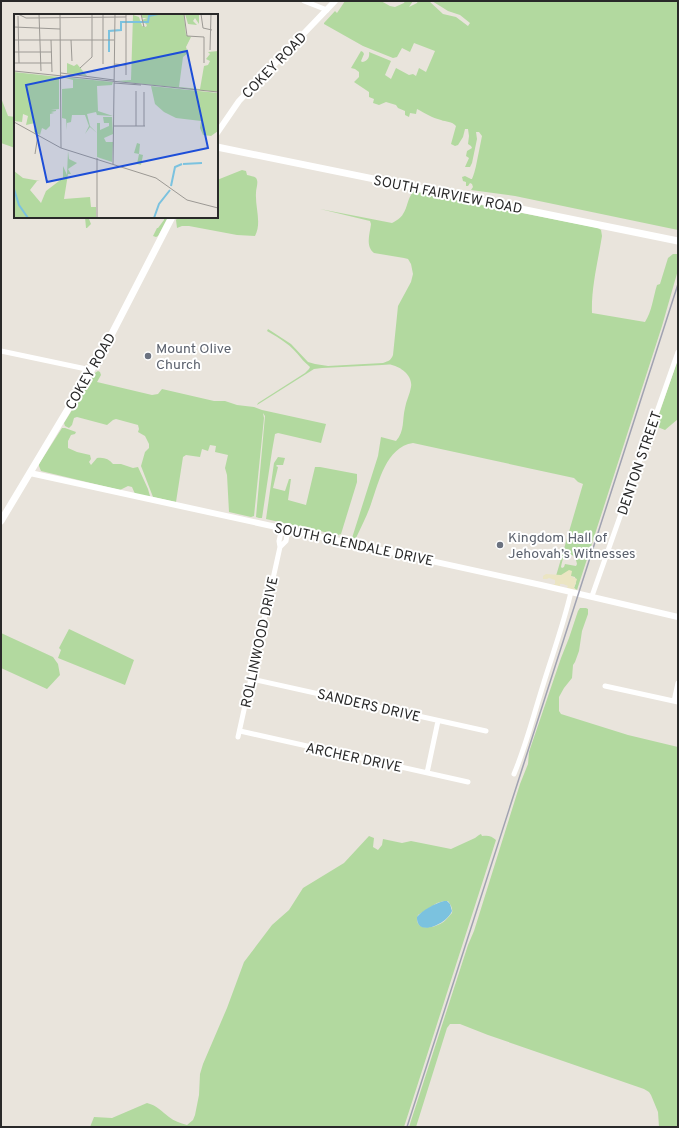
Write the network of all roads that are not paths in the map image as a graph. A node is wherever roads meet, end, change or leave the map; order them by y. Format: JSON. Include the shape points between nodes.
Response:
{"nodes":[{"id":1,"x":304,"y":1,"type":"edge"},
{"id":2,"x":335,"y":1,"type":"edge"},
{"id":3,"x":327,"y":10,"type":"junction"},
{"id":4,"x":218,"y":132,"type":"edge"},
{"id":5,"x":218,"y":147,"type":"edge"},
{"id":6,"x":171,"y":218,"type":"edge"},
{"id":7,"x":678,"y":240,"type":"edge"},
{"id":8,"x":1,"y":351,"type":"edge"},
{"id":9,"x":678,"y":352,"type":"edge"},
{"id":10,"x":91,"y":370,"type":"junction"},
{"id":11,"x":30,"y":473,"type":"junction"},
{"id":12,"x":1,"y":520,"type":"edge"},
{"id":13,"x":285,"y":529,"type":"junction"},
{"id":14,"x":571,"y":592,"type":"junction"},
{"id":15,"x":592,"y":596,"type":"junction"},
{"id":16,"x":678,"y":616,"type":"edge"},
{"id":17,"x":252,"y":679,"type":"junction"},
{"id":18,"x":678,"y":683,"type":"edge"},
{"id":19,"x":605,"y":686,"type":"dead end"},
{"id":20,"x":676,"y":701,"type":"edge"},
{"id":21,"x":438,"y":721,"type":"junction"},
{"id":22,"x":240,"y":731,"type":"junction"},
{"id":23,"x":486,"y":731,"type":"dead end"},
{"id":24,"x":238,"y":737,"type":"dead end"},
{"id":25,"x":427,"y":773,"type":"junction"},
{"id":26,"x":514,"y":774,"type":"dead end"},
{"id":27,"x":468,"y":782,"type":"dead end"}],
"edges":[{"from":1,"to":3,"type":"street"},
{"from":2,"to":3,"type":"street","name":"COKEY ROAD"},
{"from":3,"to":4,"type":"street","name":"COKEY ROAD","via":[[239,101]]},
{"from":5,"to":7,"type":"main road","name":"SOUTH FAIRVIEW ROAD"},
{"from":6,"to":10,"type":"main road","name":"COKEY ROAD"},
{"from":8,"to":10,"type":"street"},
{"from":9,"to":15,"type":"street","name":"DENTON STREET"},
{"from":10,"to":11,"type":"main road","name":"COKEY ROAD"},
{"from":11,"to":12,"type":"main road","name":"COKEY ROAD"},
{"from":11,"to":13,"type":"street","name":"SOUTH GLENDALE DRIVE"},
{"from":13,"to":14,"type":"street","name":"SOUTH GLENDALE DRIVE"},
{"from":13,"to":17,"type":"street","name":"ROLLINWOOD DRIVE","via":[[279,541],[280,547]]},
{"from":14,"to":15,"type":"street","name":"SOUTH GLENDALE DRIVE"},
{"from":14,"to":26,"type":"street"},
{"from":15,"to":16,"type":"street","name":"SOUTH GLENDALE DRIVE"},
{"from":17,"to":21,"type":"street","name":"SANDERS DRIVE"},
{"from":17,"to":22,"type":"street","name":"ROLLINWOOD DRIVE"},
{"from":18,"to":20,"type":"street"},
{"from":19,"to":20,"type":"street"},
{"from":21,"to":23,"type":"street","name":"SANDERS DRIVE"},
{"from":21,"to":25,"type":"street"},
{"from":22,"to":24,"type":"street","name":"ROLLINWOOD DRIVE"},
{"from":22,"to":25,"type":"street","name":"ARCHER DRIVE"},
{"from":25,"to":27,"type":"street","name":"ARCHER DRIVE"}]}
